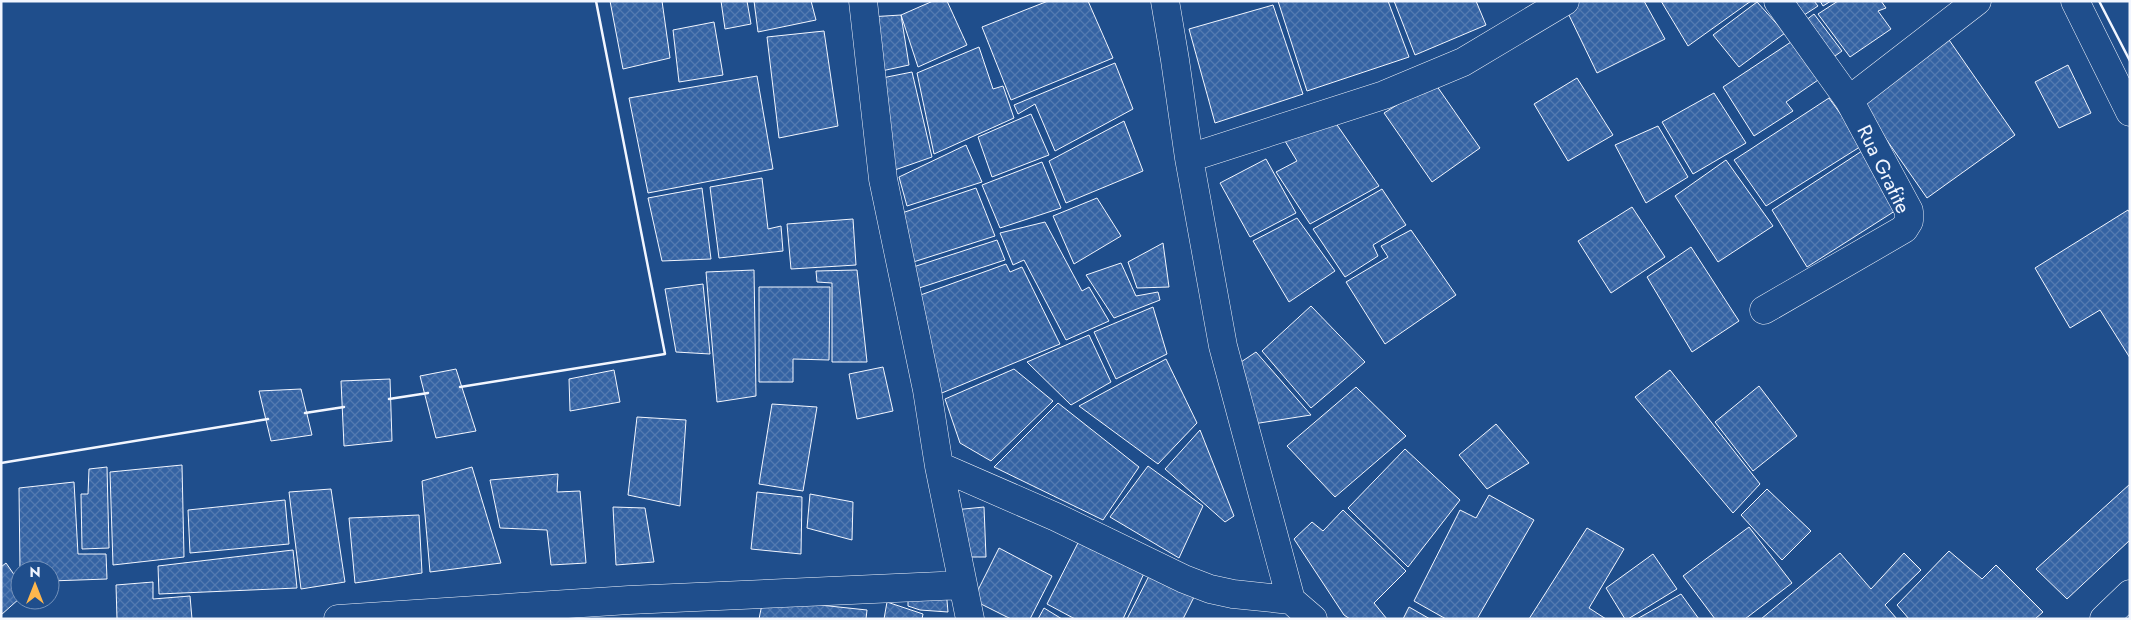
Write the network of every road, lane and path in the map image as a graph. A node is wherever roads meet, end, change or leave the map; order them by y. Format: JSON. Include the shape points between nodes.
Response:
{"nodes":[{"id":1,"x":863,"y":1,"type":"edge"},
{"id":2,"x":1165,"y":1,"type":"edge"},
{"id":3,"x":1565,"y":1,"type":"edge"},
{"id":4,"x":1778,"y":1,"type":"edge"},
{"id":5,"x":1977,"y":1,"type":"edge"},
{"id":6,"x":2075,"y":1,"type":"edge"},
{"id":7,"x":1849,"y":100,"type":"junction"},
{"id":8,"x":2130,"y":112,"type":"edge"},
{"id":9,"x":1189,"y":158,"type":"junction"},
{"id":10,"x":1764,"y":310,"type":"dead end"},
{"id":11,"x":939,"y":466,"type":"junction"},
{"id":12,"x":963,"y":585,"type":"junction"},
{"id":13,"x":2130,"y":594,"type":"edge"},
{"id":14,"x":1291,"y":600,"type":"junction"},
{"id":15,"x":623,"y":609,"type":"edge"},
{"id":16,"x":338,"y":619,"type":"edge"},
{"id":17,"x":970,"y":619,"type":"edge"},
{"id":18,"x":1313,"y":619,"type":"edge"},
{"id":19,"x":2104,"y":619,"type":"edge"}],
"edges":[{"from":1,"to":11,"type":"street","via":[[883,179],[927,390]]},
{"from":2,"to":9,"type":"street"},
{"from":3,"to":9,"type":"street","via":[[1463,62],[1402,88]]},
{"from":4,"to":7,"type":"street","name":"Rua Grafite"},
{"from":5,"to":7,"type":"street"},
{"from":6,"to":8,"type":"street"},
{"from":7,"to":10,"type":"street","name":"Rua Grafite","via":[[1909,211],[1909,221],[1904,229]]},
{"from":9,"to":14,"type":"street","via":[[1223,346]]},
{"from":11,"to":12,"type":"street"},
{"from":11,"to":14,"type":"street","via":[[1056,517],[1192,583],[1233,594]]},
{"from":12,"to":15,"type":"street"},
{"from":12,"to":17,"type":"street"},
{"from":13,"to":19,"type":"street"},
{"from":14,"to":18,"type":"street"},
{"from":15,"to":16,"type":"street"}]}
